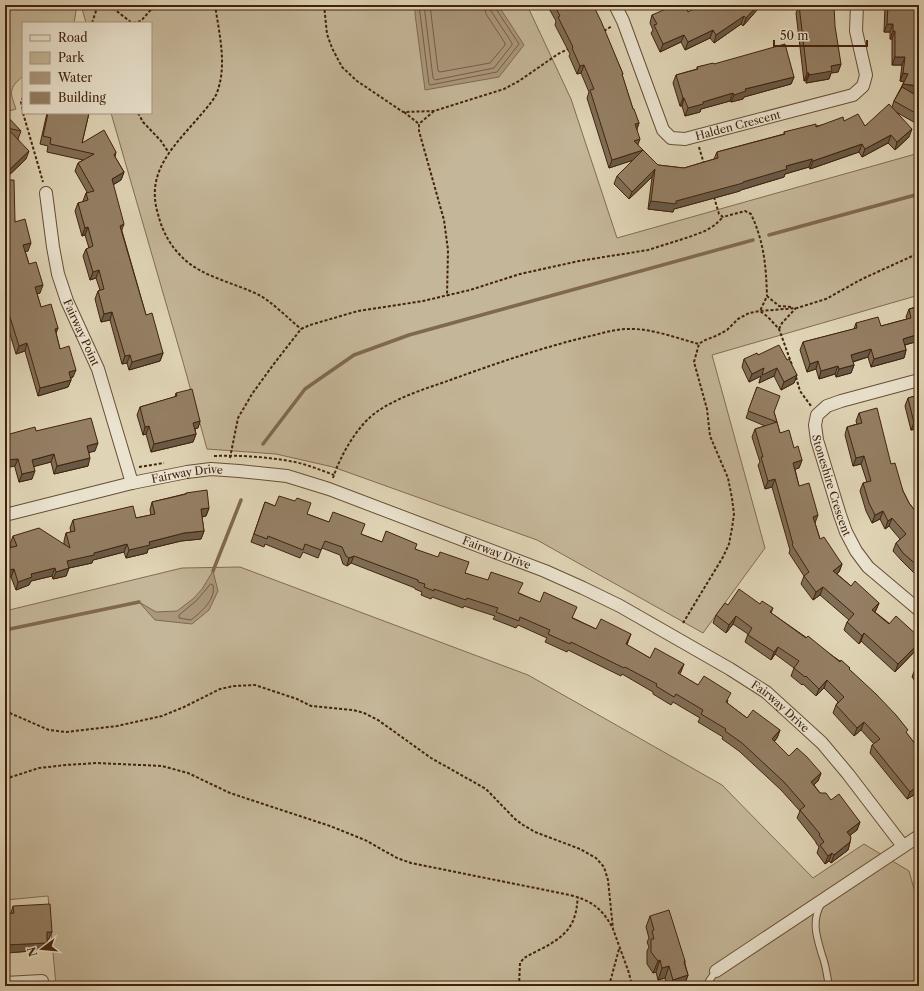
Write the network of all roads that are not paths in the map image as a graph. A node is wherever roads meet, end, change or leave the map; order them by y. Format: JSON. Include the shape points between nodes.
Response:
{"nodes":[{"id":1,"x":857,"y":5,"type":"edge"},
{"id":2,"x":619,"y":6,"type":"edge"},
{"id":3,"x":46,"y":192,"type":"road end"},
{"id":4,"x":919,"y":380,"type":"edge"},
{"id":5,"x":132,"y":483,"type":"junction"},
{"id":6,"x":5,"y":515,"type":"edge"},
{"id":7,"x":919,"y":610,"type":"edge"},
{"id":8,"x":919,"y":836,"type":"edge"},
{"id":9,"x":903,"y":846,"type":"junction"},
{"id":10,"x":824,"y":899,"type":"junction"},
{"id":11,"x":716,"y":971,"type":"joint"},
{"id":12,"x":42,"y":981,"type":"dead end"},
{"id":13,"x":5,"y":983,"type":"edge"},
{"id":14,"x":708,"y":986,"type":"edge"},
{"id":15,"x":829,"y":986,"type":"edge"}],
"edges":[{"from":1,"to":2,"type":"street","name":"Halden Crescent","via":[[856,30],[866,75],[863,86],[853,94],[684,139],[671,138],[663,130],[622,21]]},
{"from":3,"to":5,"type":"street","name":"Fairway Point","via":[[60,280],[98,369]]},
{"from":4,"to":7,"type":"street","name":"Stoneshire Crescent","via":[[827,406],[817,415],[815,425],[817,440],[840,515],[856,551],[868,566]]},
{"from":5,"to":6,"type":"street","name":"Fairway Drive"},
{"from":5,"to":9,"type":"street","name":"Fairway Drive","via":[[211,469],[287,476],[329,489],[538,568],[620,606],[766,692],[822,743]]},
{"from":8,"to":9,"type":"street"},
{"from":9,"to":10,"type":"street"},
{"from":10,"to":11,"type":"street"},
{"from":10,"to":15,"type":"lane","via":[[819,908],[816,935]]},
{"from":11,"to":14,"type":"lane"},
{"from":12,"to":13,"type":"street"}]}
